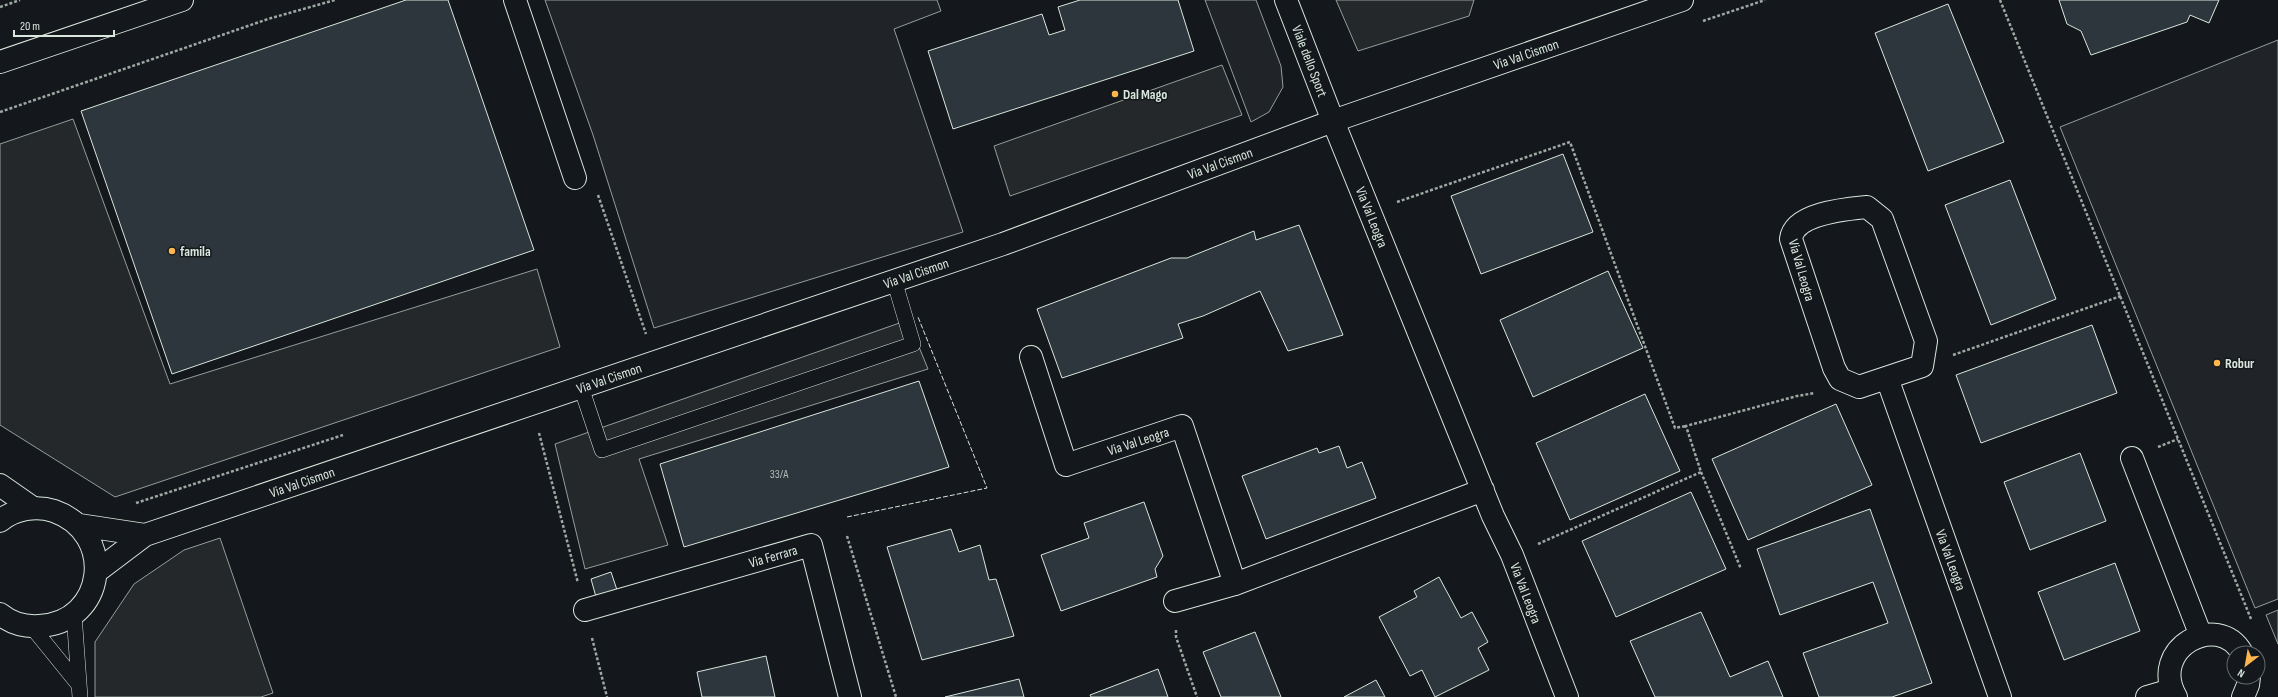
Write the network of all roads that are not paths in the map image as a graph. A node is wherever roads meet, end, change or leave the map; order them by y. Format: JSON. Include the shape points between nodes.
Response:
{"nodes":[{"id":1,"x":182,"y":0,"type":"edge"},
{"id":2,"x":515,"y":0,"type":"edge"},
{"id":3,"x":1286,"y":0,"type":"edge"},
{"id":4,"x":1682,"y":0,"type":"edge"},
{"id":5,"x":0,"y":62,"type":"edge"},
{"id":6,"x":1333,"y":121,"type":"junction"},
{"id":7,"x":575,"y":178,"type":"dead end"},
{"id":8,"x":894,"y":280,"type":"junction"},
{"id":9,"x":1031,"y":357,"type":"dead end"},
{"id":10,"x":1887,"y":378,"type":"junction"},
{"id":11,"x":581,"y":387,"type":"junction"},
{"id":12,"x":2132,"y":458,"type":"dead end"},
{"id":13,"x":0,"y":485,"type":"edge"},
{"id":14,"x":1483,"y":490,"type":"junction"},
{"id":15,"x":33,"y":508,"type":"junction"},
{"id":16,"x":0,"y":521,"type":"edge"},
{"id":17,"x":79,"y":525,"type":"junction"},
{"id":18,"x":145,"y":535,"type":"junction"},
{"id":19,"x":96,"y":572,"type":"junction"},
{"id":20,"x":1234,"y":584,"type":"junction"},
{"id":21,"x":1174,"y":602,"type":"road end"},
{"id":22,"x":584,"y":610,"type":"road end"},
{"id":23,"x":0,"y":614,"type":"edge"},
{"id":24,"x":74,"y":614,"type":"junction"},
{"id":25,"x":32,"y":627,"type":"junction"},
{"id":26,"x":2201,"y":636,"type":"junction"},
{"id":27,"x":2235,"y":645,"type":"edge"},
{"id":28,"x":79,"y":691,"type":"edge"},
{"id":29,"x":2173,"y":693,"type":"edge"},
{"id":30,"x":850,"y":697,"type":"edge"},
{"id":31,"x":1567,"y":697,"type":"edge"},
{"id":32,"x":2000,"y":697,"type":"edge"},
{"id":33,"x":2147,"y":697,"type":"edge"}],
"edges":[{"from":1,"to":5,"type":"street"},
{"from":2,"to":7,"type":"street"},
{"from":3,"to":6,"type":"street","name":"Viale dello Sport"},
{"from":4,"to":6,"type":"street","name":"Via Val Cismon"},
{"from":6,"to":8,"type":"street","name":"Via Val Cismon","via":[[1003,244]]},
{"from":6,"to":14,"type":"street","name":"Via Val Leogra"},
{"from":8,"to":11,"type":"street","name":"Via Val Cismon"},
{"from":8,"to":11,"type":"lane","via":[[913,344],[602,450]]},
{"from":9,"to":20,"type":"street","name":"Via Val Leogra","via":[[1066,465],[1182,426]]},
{"from":10,"to":10,"type":"street","name":"Via Val Leogra","via":[[1922,366],[1926,341],[1882,219],[1867,207],[1832,210],[1797,225],[1792,231],[1791,239],[1834,368],[1840,379],[1859,387]]},
{"from":10,"to":32,"type":"street","name":"Via Val Leogra"},
{"from":11,"to":18,"type":"street","name":"Via Val Cismon"},
{"from":12,"to":26,"type":"street"},
{"from":13,"to":15,"type":"street"},
{"from":14,"to":20,"type":"street"},
{"from":14,"to":31,"type":"street","name":"Via Val Leogra","via":[[1512,555]]},
{"from":15,"to":16,"type":"street","name":"Via Val Cismon","via":[[18,510]]},
{"from":15,"to":17,"type":"street","name":"Via Val Cismon","via":[[50,509]]},
{"from":17,"to":18,"type":"street","name":"Via Val Cismon"},
{"from":17,"to":19,"type":"street","name":"Via Val Cismon","via":[[96,555]]},
{"from":18,"to":19,"type":"street","name":"Via Val Cismon"},
{"from":19,"to":24,"type":"street","name":"Via Val Cismon","via":[[90,593]]},
{"from":20,"to":21,"type":"street"},
{"from":22,"to":30,"type":"street","name":"Via Ferrara","via":[[811,545]]},
{"from":23,"to":25,"type":"street","name":"Via Val Cismon","via":[[18,624]]},
{"from":24,"to":25,"type":"street","name":"Via Val Cismon","via":[[62,622]]},
{"from":24,"to":28,"type":"lane"},
{"from":25,"to":28,"type":"lane"},
{"from":26,"to":27,"type":"street","via":[[2212,635]]},
{"from":26,"to":29,"type":"street","via":[[2181,646],[2174,655],[2169,666],[2168,678]]},
{"from":29,"to":33,"type":"street"}]}
